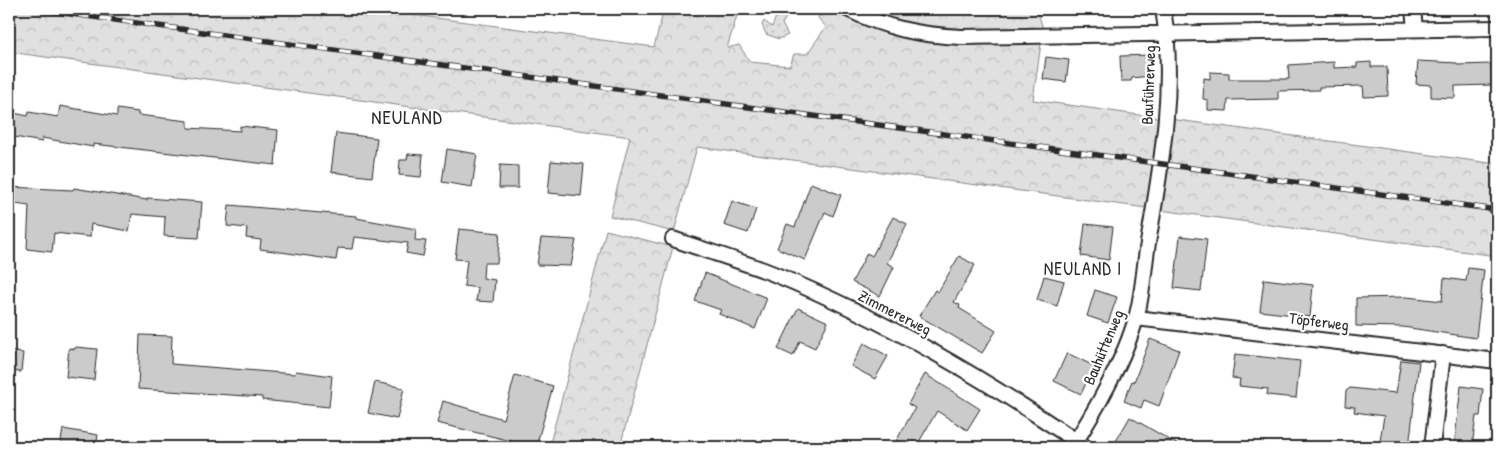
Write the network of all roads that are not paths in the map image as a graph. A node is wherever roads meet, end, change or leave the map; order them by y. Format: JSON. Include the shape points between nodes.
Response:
{"nodes":[{"id":1,"x":848,"y":9,"type":"edge"},
{"id":2,"x":1163,"y":9,"type":"edge"},
{"id":3,"x":1413,"y":9,"type":"edge"},
{"id":4,"x":1497,"y":28,"type":"edge"},
{"id":5,"x":1415,"y":29,"type":"junction"},
{"id":6,"x":1167,"y":33,"type":"junction"},
{"id":7,"x":1160,"y":164,"type":"joint"},
{"id":8,"x":673,"y":239,"type":"dead end"},
{"id":9,"x":1136,"y":318,"type":"junction"},
{"id":10,"x":1442,"y":354,"type":"junction"},
{"id":11,"x":1497,"y":361,"type":"edge"},
{"id":12,"x":1078,"y":445,"type":"edge"},
{"id":13,"x":1432,"y":447,"type":"edge"}],
"edges":[{"from":1,"to":6,"type":"street","via":[[889,27],[925,35]]},
{"from":2,"to":6,"type":"street","name":"Bauführerweg"},
{"from":3,"to":5,"type":"street"},
{"from":4,"to":5,"type":"street"},
{"from":5,"to":6,"type":"street"},
{"from":6,"to":7,"type":"street","name":"Bauführerweg","via":[[1166,110]]},
{"from":7,"to":9,"type":"street","name":"Bauhüttenweg"},
{"from":8,"to":12,"type":"street","name":"Zimmererweg","via":[[773,274],[895,330],[961,367]]},
{"from":9,"to":10,"type":"street","name":"Töpferweg"},
{"from":9,"to":12,"type":"street","name":"Bauhüttenweg"},
{"from":10,"to":11,"type":"street","name":"Töpferweg"},
{"from":10,"to":13,"type":"street"}]}
